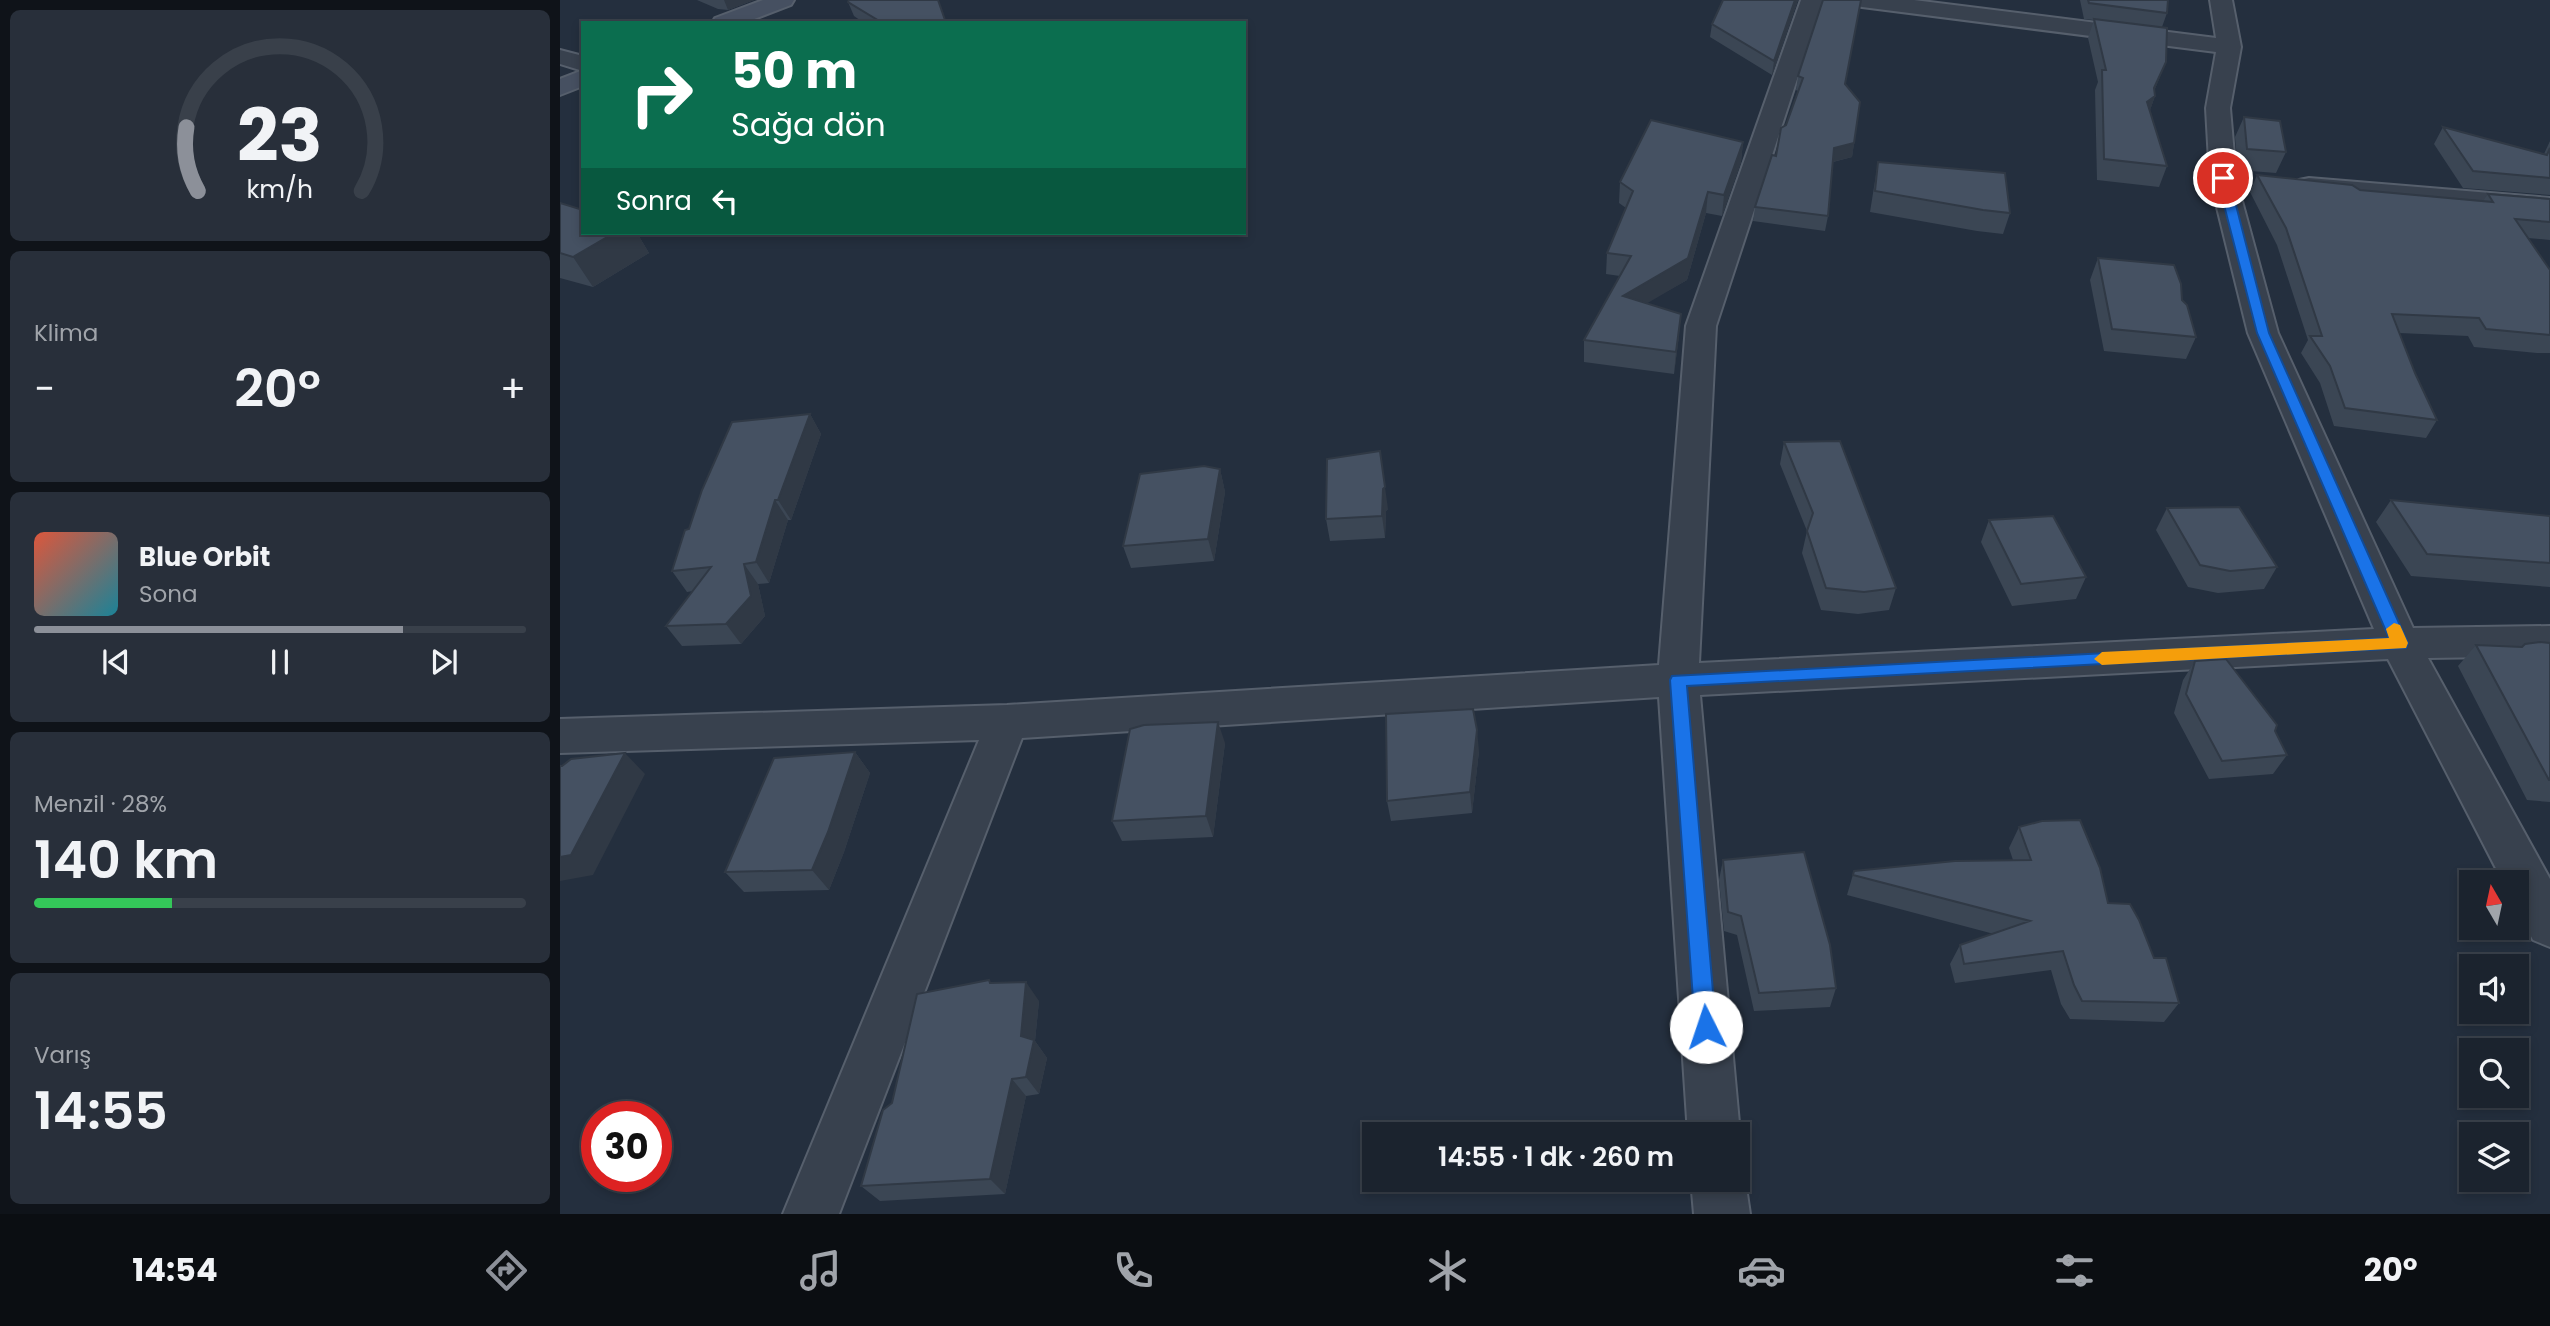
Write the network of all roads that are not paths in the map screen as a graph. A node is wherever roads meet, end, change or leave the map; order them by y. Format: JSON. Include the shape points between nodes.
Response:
{"nodes":[{"id":1,"x":783,"y":0,"type":"edge"},
{"id":2,"x":1812,"y":0,"type":"edge"},
{"id":3,"x":1862,"y":0,"type":"edge"},
{"id":4,"x":2221,"y":0,"type":"edge"},
{"id":5,"x":728,"y":21,"type":"edge"},
{"id":6,"x":2229,"y":47,"type":"junction"},
{"id":7,"x":560,"y":57,"type":"edge"},
{"id":8,"x":581,"y":63,"type":"edge"},
{"id":9,"x":581,"y":78,"type":"edge"},
{"id":10,"x":560,"y":88,"type":"edge"},
{"id":11,"x":2277,"y":183,"type":"edge"},
{"id":12,"x":2550,"y":206,"type":"edge"},
{"id":13,"x":2550,"y":641,"type":"edge"},
{"id":14,"x":2400,"y":643,"type":"junction"},
{"id":15,"x":1678,"y":680,"type":"junction"},
{"id":16,"x":1007,"y":722,"type":"junction"},
{"id":17,"x":560,"y":736,"type":"edge"},
{"id":18,"x":2550,"y":925,"type":"edge"},
{"id":19,"x":1713,"y":1122,"type":"edge"},
{"id":20,"x":1719,"y":1192,"type":"edge"},
{"id":21,"x":811,"y":1214,"type":"edge"},
{"id":22,"x":1722,"y":1214,"type":"edge"}],
"edges":[{"from":1,"to":5,"type":"street"},
{"from":2,"to":15,"type":"street","via":[[1701,326]]},
{"from":3,"to":6,"type":"street"},
{"from":4,"to":6,"type":"street"},
{"from":6,"to":14,"type":"street","via":[[2218,108],[2237,180],[2263,333]]},
{"from":7,"to":8,"type":"street"},
{"from":9,"to":10,"type":"street"},
{"from":11,"to":12,"type":"street"},
{"from":13,"to":14,"type":"street"},
{"from":14,"to":15,"type":"street"},
{"from":14,"to":18,"type":"street"},
{"from":15,"to":16,"type":"street"},
{"from":15,"to":19,"type":"street"},
{"from":16,"to":17,"type":"street"},
{"from":16,"to":21,"type":"street"},
{"from":20,"to":22,"type":"street"}]}
